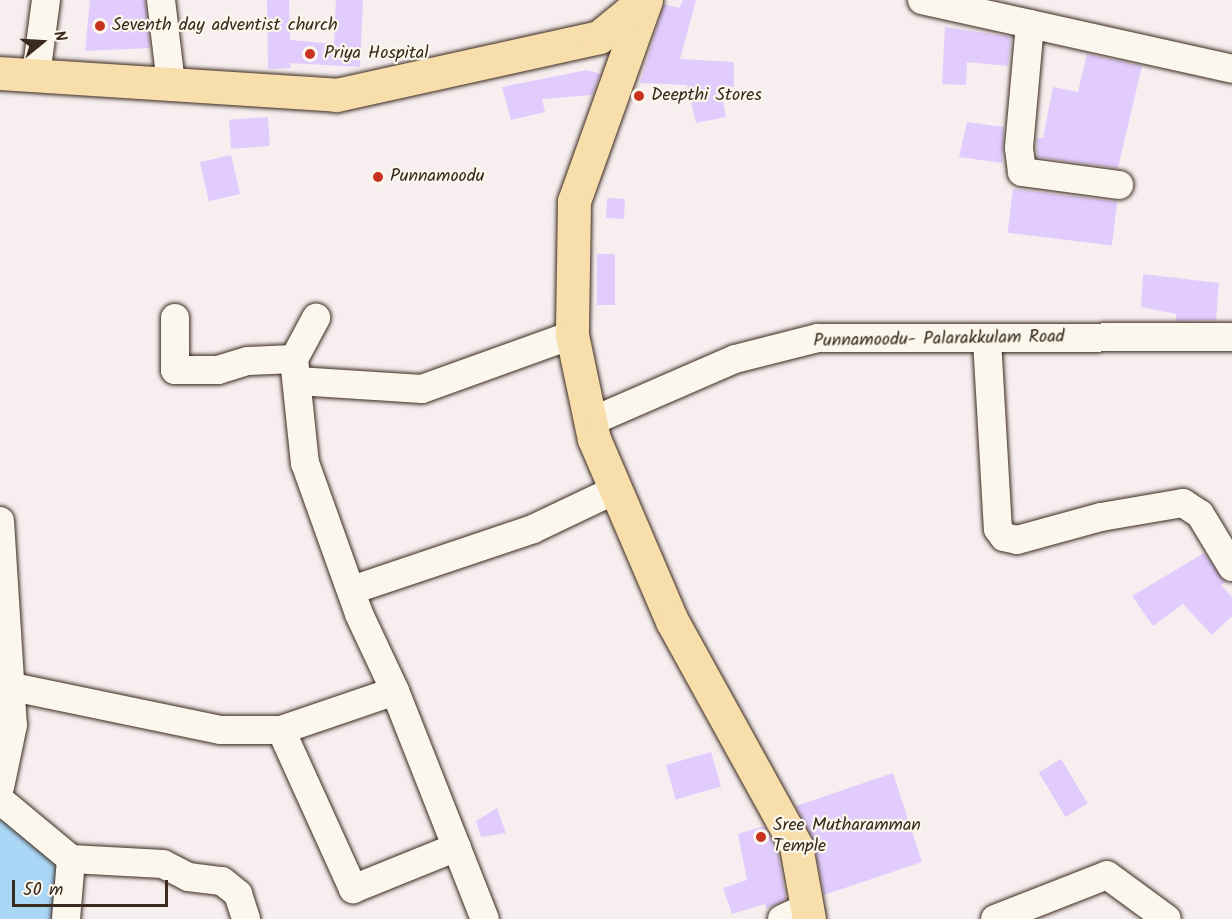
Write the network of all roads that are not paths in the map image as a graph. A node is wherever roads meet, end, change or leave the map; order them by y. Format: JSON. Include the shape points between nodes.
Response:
{"nodes":[{"id":1,"x":46,"y":0,"type":"edge"},
{"id":2,"x":162,"y":0,"type":"edge"},
{"id":3,"x":645,"y":0,"type":"edge"},
{"id":4,"x":922,"y":0,"type":"edge"},
{"id":5,"x":1030,"y":24,"type":"junction"},
{"id":6,"x":1232,"y":69,"type":"edge"},
{"id":7,"x":0,"y":73,"type":"edge"},
{"id":8,"x":36,"y":75,"type":"junction"},
{"id":9,"x":171,"y":84,"type":"junction"},
{"id":10,"x":1119,"y":185,"type":"dead end"},
{"id":11,"x":175,"y":318,"type":"dead end"},
{"id":12,"x":316,"y":318,"type":"dead end"},
{"id":13,"x":572,"y":335,"type":"junction"},
{"id":14,"x":1232,"y":337,"type":"edge"},
{"id":15,"x":987,"y":340,"type":"junction"},
{"id":16,"x":295,"y":370,"type":"junction"},
{"id":17,"x":590,"y":422,"type":"junction"},
{"id":18,"x":615,"y":490,"type":"junction"},
{"id":19,"x":0,"y":521,"type":"edge"},
{"id":20,"x":1232,"y":567,"type":"edge"},
{"id":21,"x":2,"y":574,"type":"edge"},
{"id":22,"x":352,"y":590,"type":"junction"},
{"id":23,"x":8,"y":686,"type":"junction"},
{"id":24,"x":395,"y":691,"type":"junction"},
{"id":25,"x":281,"y":730,"type":"junction"},
{"id":26,"x":0,"y":787,"type":"edge"},
{"id":27,"x":0,"y":800,"type":"edge"},
{"id":28,"x":457,"y":847,"type":"junction"},
{"id":29,"x":70,"y":858,"type":"junction"},
{"id":30,"x":799,"y":915,"type":"edge"},
{"id":31,"x":66,"y":919,"type":"edge"},
{"id":32,"x":246,"y":919,"type":"edge"},
{"id":33,"x":485,"y":919,"type":"edge"},
{"id":34,"x":995,"y":919,"type":"edge"},
{"id":35,"x":1167,"y":919,"type":"edge"}],
"edges":[{"from":1,"to":8,"type":"street"},
{"from":2,"to":9,"type":"street"},
{"from":3,"to":9,"type":"main road","via":[[599,37],[336,95]]},
{"from":3,"to":13,"type":"main road","via":[[574,201]]},
{"from":4,"to":5,"type":"street"},
{"from":5,"to":6,"type":"street"},
{"from":5,"to":10,"type":"street","via":[[1019,148],[1022,172]]},
{"from":7,"to":8,"type":"main road"},
{"from":8,"to":9,"type":"main road"},
{"from":11,"to":16,"type":"street","via":[[175,370],[218,370],[248,361]]},
{"from":12,"to":16,"type":"street"},
{"from":13,"to":16,"type":"street","via":[[422,389]]},
{"from":13,"to":17,"type":"main road"},
{"from":14,"to":15,"type":"street","name":"Punnamoodu- Palarakkulam Road"},
{"from":15,"to":17,"type":"street","name":"Punnamoodu- Palarakkulam Road","via":[[818,338],[735,358]]},
{"from":15,"to":20,"type":"street","via":[[998,529],[1004,537],[1017,540],[1101,517],[1183,502],[1200,514]]},
{"from":16,"to":22,"type":"street","via":[[304,463]]},
{"from":17,"to":18,"type":"main road"},
{"from":18,"to":22,"type":"street","via":[[533,529]]},
{"from":18,"to":30,"type":"main road","via":[[672,621],[796,846]]},
{"from":19,"to":21,"type":"street"},
{"from":21,"to":23,"type":"street"},
{"from":22,"to":24,"type":"street"},
{"from":23,"to":25,"type":"street","via":[[187,725]]},
{"from":23,"to":26,"type":"street","via":[[12,725]]},
{"from":24,"to":25,"type":"street"},
{"from":24,"to":28,"type":"street"},
{"from":25,"to":28,"type":"street","via":[[353,889]]},
{"from":27,"to":29,"type":"street"},
{"from":28,"to":33,"type":"street"},
{"from":29,"to":31,"type":"street"},
{"from":29,"to":32,"type":"street","via":[[163,864],[188,877],[222,880],[237,894]]},
{"from":34,"to":35,"type":"street","via":[[1107,875]]}]}
